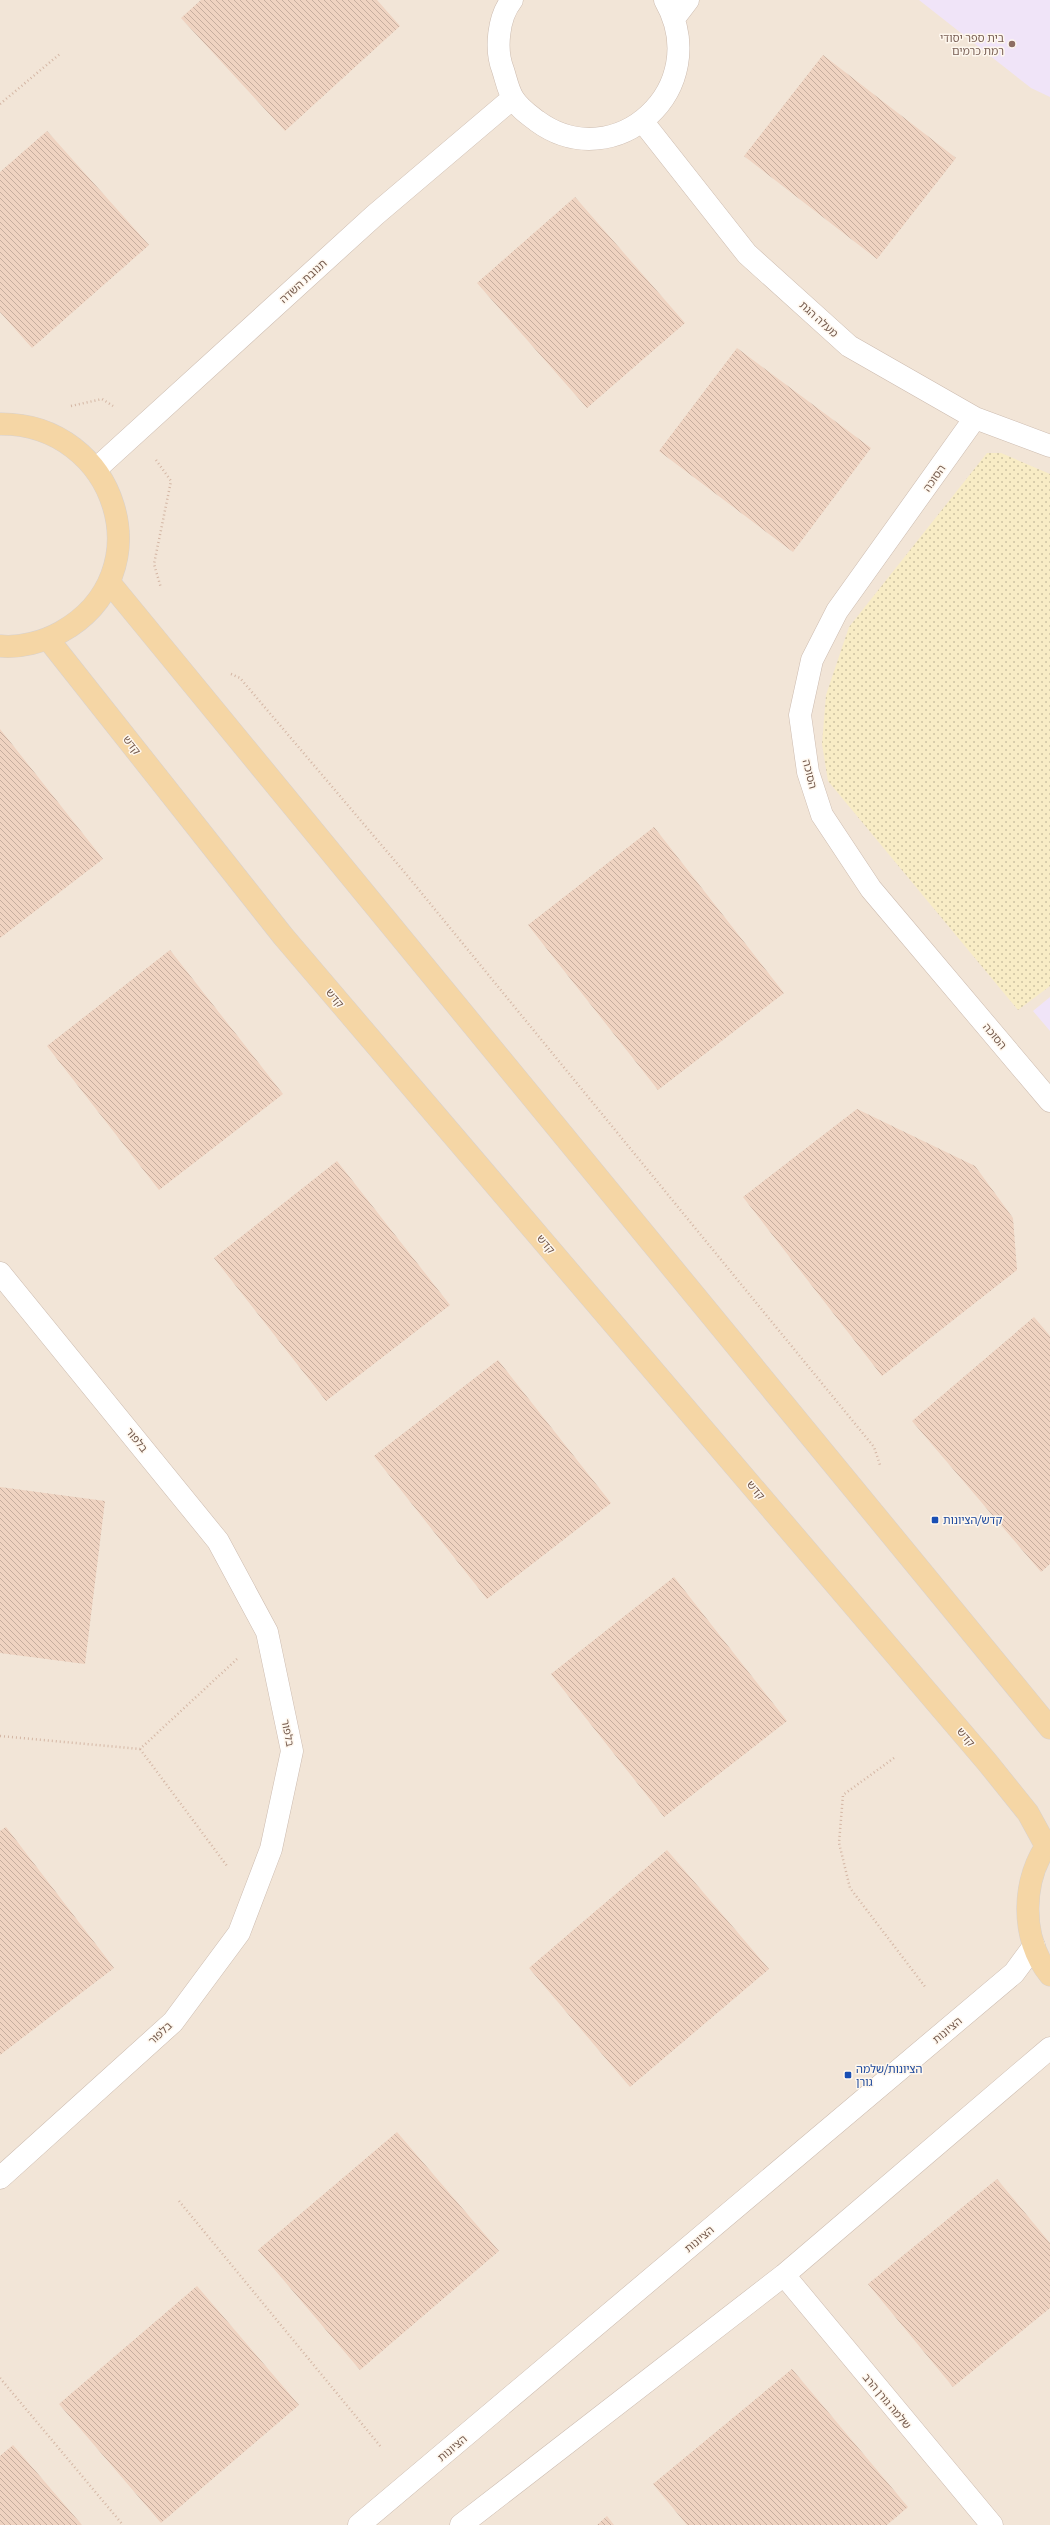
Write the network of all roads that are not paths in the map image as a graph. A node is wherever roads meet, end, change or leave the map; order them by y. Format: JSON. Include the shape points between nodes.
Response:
{"nodes":[{"id":1,"x":512,"y":0,"type":"edge"},
{"id":2,"x":688,"y":0,"type":"edge"},
{"id":3,"x":670,"y":9,"type":"edge"},
{"id":4,"x":513,"y":98,"type":"junction"},
{"id":5,"x":643,"y":122,"type":"junction"},
{"id":6,"x":975,"y":418,"type":"junction"},
{"id":7,"x":0,"y":424,"type":"edge"},
{"id":8,"x":1050,"y":446,"type":"edge"},
{"id":9,"x":96,"y":469,"type":"junction"},
{"id":10,"x":108,"y":582,"type":"junction"},
{"id":11,"x":48,"y":639,"type":"junction"},
{"id":12,"x":0,"y":646,"type":"edge"},
{"id":13,"x":1050,"y":1101,"type":"edge"},
{"id":14,"x":0,"y":1273,"type":"edge"},
{"id":15,"x":1050,"y":1728,"type":"edge"},
{"id":16,"x":1048,"y":1844,"type":"edge"},
{"id":17,"x":1034,"y":1946,"type":"junction"},
{"id":18,"x":1050,"y":1975,"type":"edge"},
{"id":19,"x":1050,"y":2048,"type":"edge"},
{"id":20,"x":0,"y":2178,"type":"edge"},
{"id":21,"x":784,"y":2275,"type":"junction"},
{"id":22,"x":359,"y":2525,"type":"edge"},
{"id":23,"x":461,"y":2525,"type":"edge"},
{"id":24,"x":992,"y":2525,"type":"edge"}],
"edges":[{"from":1,"to":4,"type":"street","via":[[500,30],[499,59]]},
{"from":2,"to":3,"type":"street"},
{"from":3,"to":5,"type":"street","via":[[680,50],[673,84],[654,112]]},
{"from":4,"to":5,"type":"street","via":[[523,110],[549,129],[580,138],[614,135]]},
{"from":4,"to":9,"type":"street","name":"תנובת השדה","via":[[375,215]]},
{"from":5,"to":6,"type":"street","name":"מעלה הגת","via":[[747,254],[848,346]]},
{"from":6,"to":8,"type":"street","name":"מעלה הגת"},
{"from":6,"to":13,"type":"street","name":"הסוכה","via":[[837,611],[812,660],[800,715],[808,772],[822,815],[871,889]]},
{"from":7,"to":9,"type":"main road","via":[[20,423],[49,432],[75,447]]},
{"from":9,"to":10,"type":"main road","via":[[111,494],[118,524],[117,554]]},
{"from":10,"to":11,"type":"main road","via":[[93,606],[72,626]]},
{"from":10,"to":15,"type":"main road"},
{"from":11,"to":12,"type":"main road","via":[[11,647]]},
{"from":11,"to":16,"type":"main road","name":"קדש","via":[[283,936],[982,1756],[1028,1813]]},
{"from":14,"to":20,"type":"street","name":"בלפור","via":[[218,1541],[267,1632],[292,1751],[271,1849],[239,1933],[173,2022]]},
{"from":16,"to":17,"type":"main road","via":[[1033,1873],[1028,1901],[1029,1924]]},
{"from":17,"to":18,"type":"main road"},
{"from":17,"to":22,"type":"street","name":"הציונות","via":[[1014,1973]]},
{"from":19,"to":21,"type":"street"},
{"from":21,"to":23,"type":"street"},
{"from":21,"to":24,"type":"street","name":"שלמה גורן הרב"}]}
